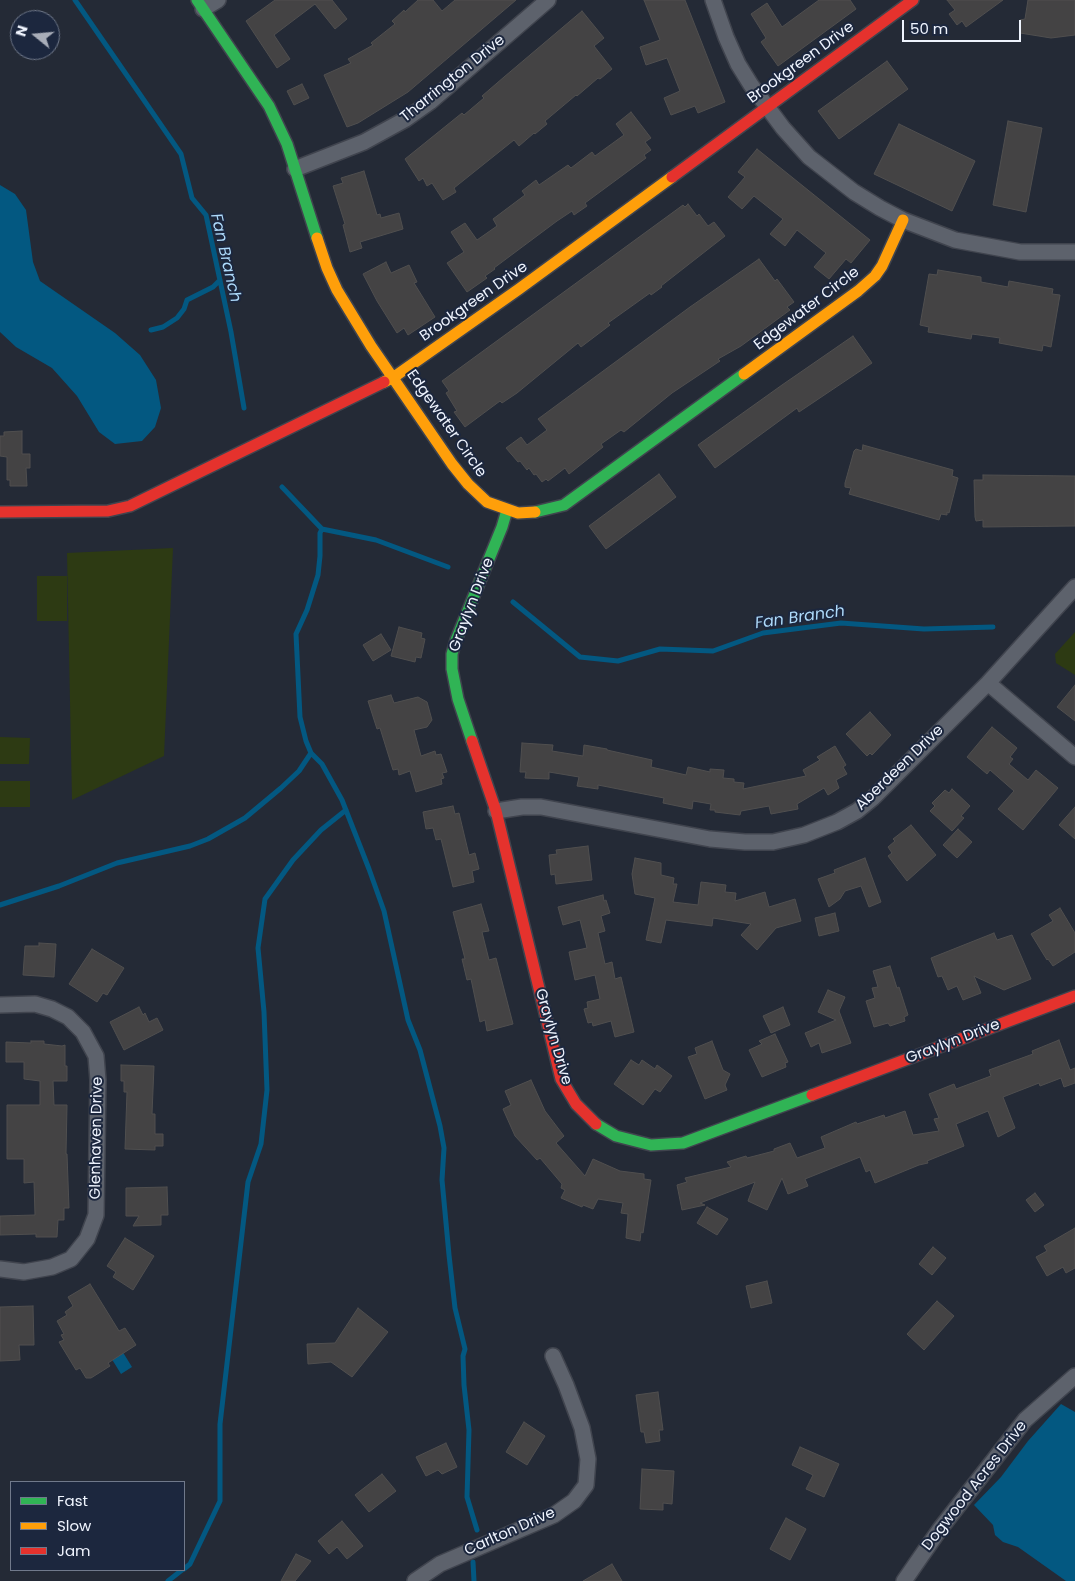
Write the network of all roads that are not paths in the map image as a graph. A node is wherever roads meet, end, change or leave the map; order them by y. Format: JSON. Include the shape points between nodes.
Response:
{"nodes":[{"id":1,"x":218,"y":0,"type":"edge"},
{"id":2,"x":548,"y":0,"type":"edge"},
{"id":3,"x":713,"y":0,"type":"edge"},
{"id":4,"x":913,"y":0,"type":"edge"},
{"id":5,"x":200,"y":4,"type":"edge"},
{"id":6,"x":767,"y":106,"type":"junction"},
{"id":7,"x":294,"y":169,"type":"junction"},
{"id":8,"x":903,"y":220,"type":"junction"},
{"id":9,"x":1075,"y":252,"type":"edge"},
{"id":10,"x":394,"y":377,"type":"junction"},
{"id":11,"x":506,"y":510,"type":"junction"},
{"id":12,"x":0,"y":512,"type":"edge"},
{"id":13,"x":1075,"y":587,"type":"edge"},
{"id":14,"x":988,"y":682,"type":"junction"},
{"id":15,"x":1075,"y":757,"type":"edge"},
{"id":16,"x":496,"y":811,"type":"junction"},
{"id":17,"x":1075,"y":996,"type":"edge"},
{"id":18,"x":0,"y":1005,"type":"edge"},
{"id":19,"x":0,"y":1268,"type":"edge"},
{"id":20,"x":552,"y":1356,"type":"dead end"},
{"id":21,"x":1075,"y":1376,"type":"edge"},
{"id":22,"x":415,"y":1581,"type":"edge"},
{"id":23,"x":904,"y":1581,"type":"edge"}],
"edges":[{"from":1,"to":5,"type":"street"},
{"from":2,"to":7,"type":"street","name":"Tharrington Drive","via":[[406,119],[364,142]]},
{"from":3,"to":6,"type":"street","via":[[738,64]]},
{"from":4,"to":6,"type":"street","name":"Brookgreen Drive"},
{"from":5,"to":7,"type":"street","name":"Edgewater Circle","via":[[269,106],[287,144]]},
{"from":6,"to":8,"type":"street","via":[[795,142],[829,174]]},
{"from":6,"to":10,"type":"street","name":"Brookgreen Drive"},
{"from":7,"to":10,"type":"street","name":"Edgewater Circle","via":[[337,290]]},
{"from":8,"to":9,"type":"street","via":[[955,240],[982,246],[1020,252]]},
{"from":8,"to":11,"type":"street","name":"Edgewater Circle","via":[[882,266],[858,291],[564,505],[539,512]]},
{"from":10,"to":11,"type":"street","name":"Edgewater Circle","via":[[468,484],[487,502]]},
{"from":10,"to":12,"type":"street","name":"Brookgreen Drive","via":[[130,506],[108,512]]},
{"from":11,"to":16,"type":"street","name":"Graylyn Drive","via":[[452,654],[458,699]]},
{"from":13,"to":14,"type":"street","name":"Aberdeen Drive"},
{"from":14,"to":15,"type":"street"},
{"from":14,"to":16,"type":"street","name":"Aberdeen Drive","via":[[873,798],[837,822],[804,835],[773,842],[744,842],[710,839],[541,807],[522,806]]},
{"from":16,"to":17,"type":"street","name":"Graylyn Drive","via":[[561,1079],[587,1116],[597,1126],[616,1136],[651,1145],[683,1143],[700,1138]]},
{"from":18,"to":19,"type":"street","name":"Glenhaven Drive","via":[[35,1004],[68,1017],[83,1032],[96,1056],[98,1080],[96,1215],[87,1239],[72,1259],[52,1266],[24,1272]]},
{"from":20,"to":22,"type":"street","name":"Carlton Drive","via":[[582,1428],[588,1459],[586,1485],[574,1501],[554,1515],[440,1564]]},
{"from":21,"to":23,"type":"street","name":"Dogwood Acres Drive","via":[[1025,1420]]}]}
